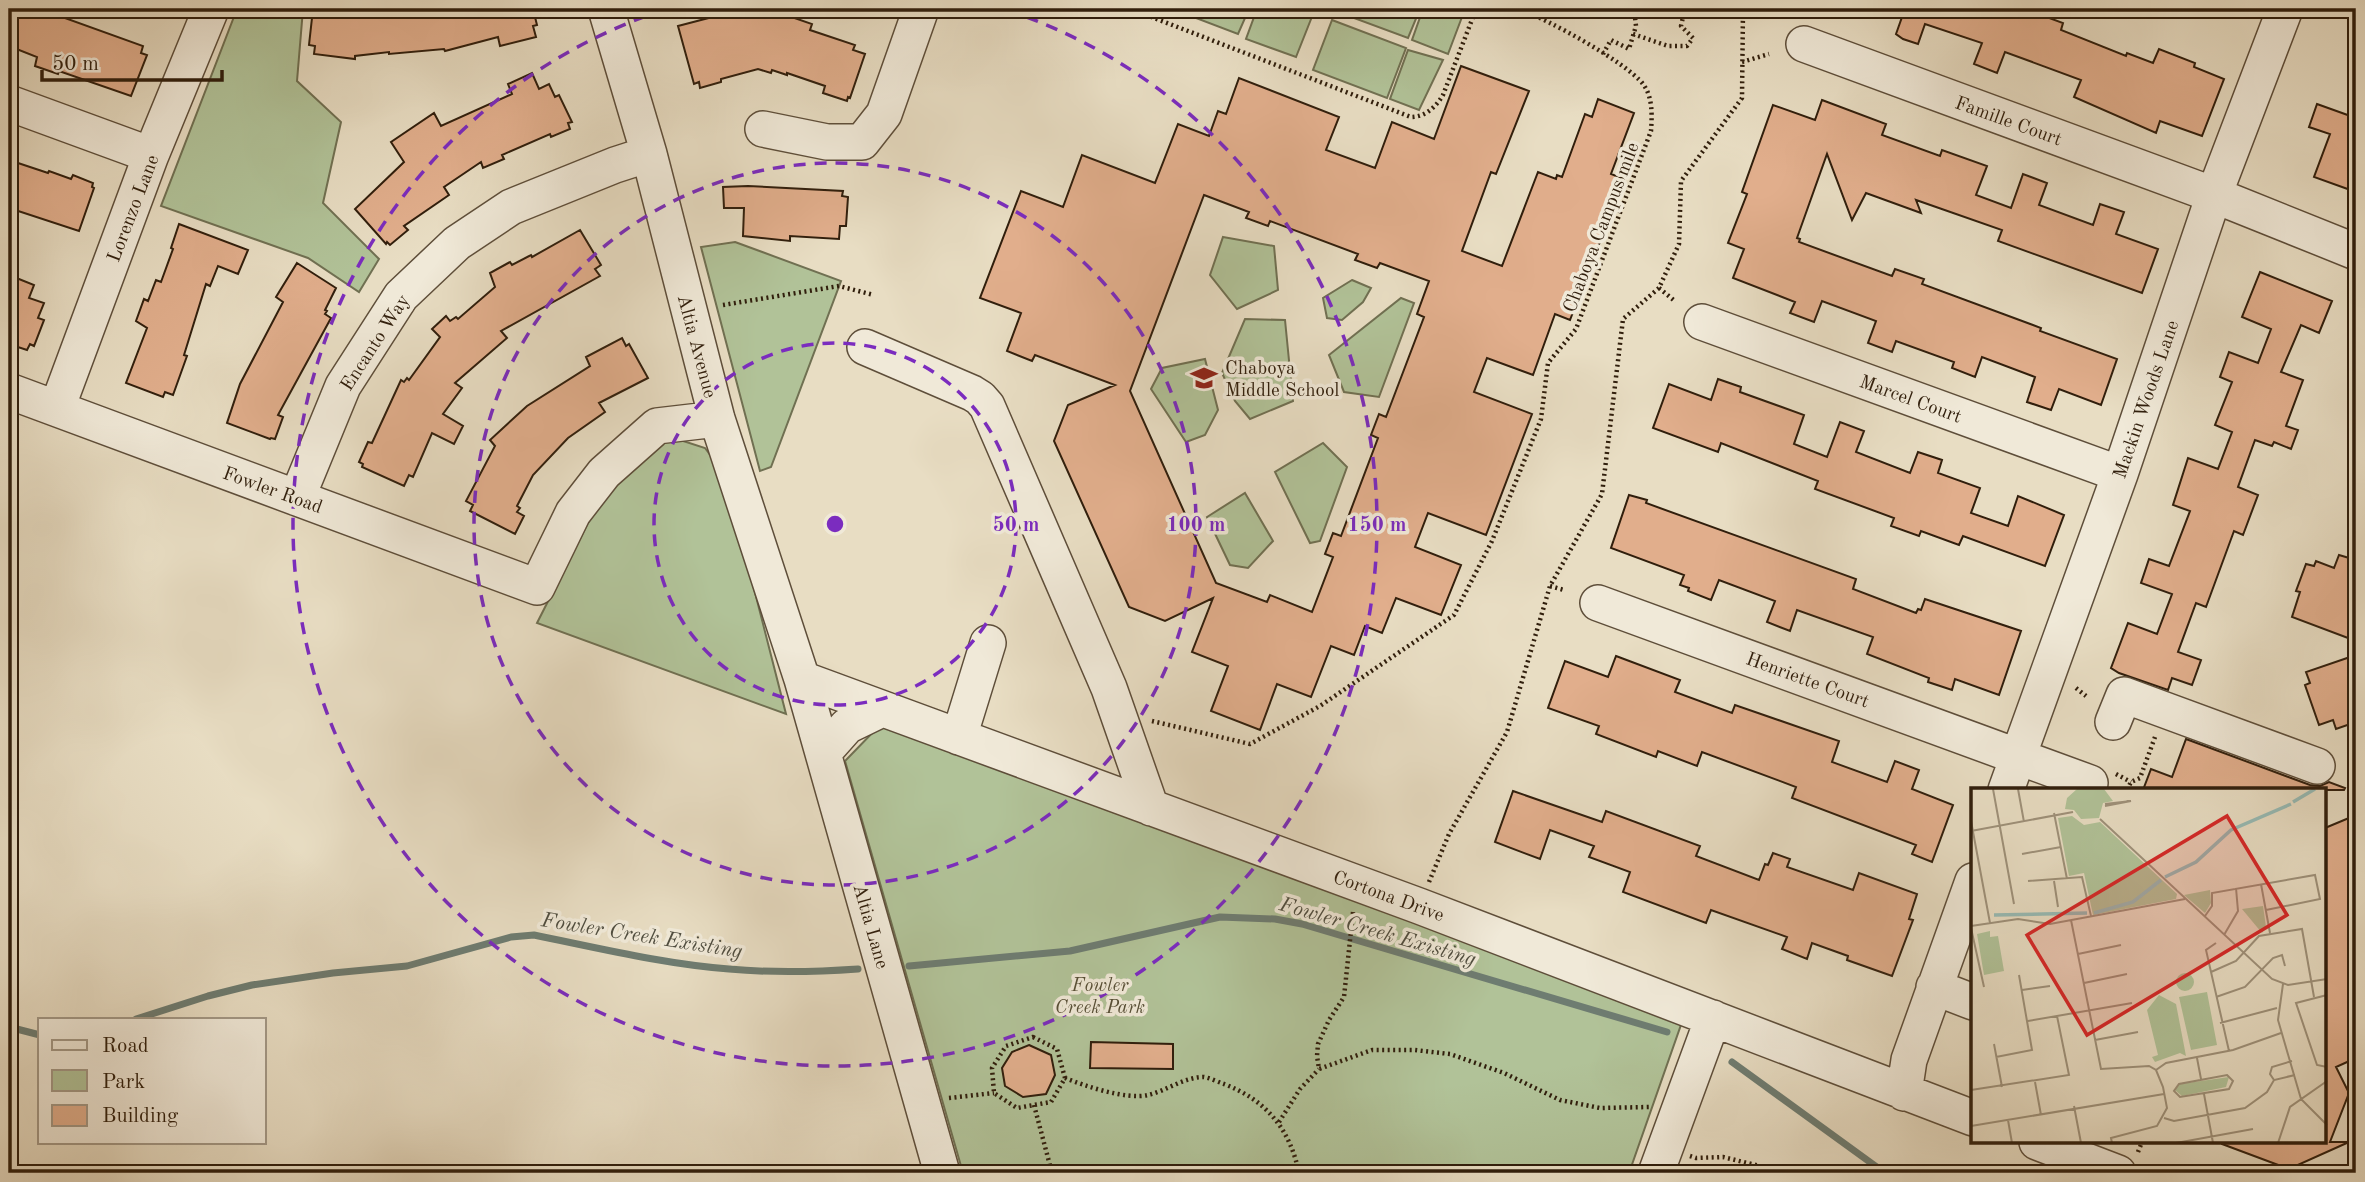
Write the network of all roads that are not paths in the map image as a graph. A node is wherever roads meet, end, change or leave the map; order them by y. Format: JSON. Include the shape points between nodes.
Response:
{"nodes":[{"id":1,"x":211,"y":9,"type":"edge"},
{"id":2,"x":606,"y":9,"type":"edge"},
{"id":3,"x":921,"y":9,"type":"edge"},
{"id":4,"x":2285,"y":9,"type":"edge"},
{"id":5,"x":1804,"y":44,"type":"dead end"},
{"id":6,"x":9,"y":103,"type":"edge"},
{"id":7,"x":762,"y":129,"type":"dead end"},
{"id":8,"x":151,"y":155,"type":"junction"},
{"id":9,"x":649,"y":155,"type":"junction"},
{"id":10,"x":2214,"y":195,"type":"junction"},
{"id":11,"x":2356,"y":252,"type":"edge"},
{"id":12,"x":1689,"y":312,"type":"road end"},
{"id":13,"x":865,"y":347,"type":"dead end"},
{"id":14,"x":9,"y":391,"type":"edge"},
{"id":15,"x":57,"y":408,"type":"junction"},
{"id":16,"x":717,"y":419,"type":"junction"},
{"id":17,"x":2120,"y":474,"type":"junction"},
{"id":18,"x":297,"y":498,"type":"junction"},
{"id":19,"x":1598,"y":603,"type":"dead end"},
{"id":20,"x":988,"y":643,"type":"dead end"},
{"id":21,"x":802,"y":679,"type":"junction"},
{"id":22,"x":881,"y":709,"type":"junction"},
{"id":23,"x":2113,"y":722,"type":"dead end"},
{"id":24,"x":959,"y":737,"type":"junction"},
{"id":25,"x":823,"y":753,"type":"junction"},
{"id":26,"x":2019,"y":756,"type":"junction"},
{"id":27,"x":2317,"y":766,"type":"dead end"},
{"id":28,"x":2090,"y":783,"type":"dead end"},
{"id":29,"x":2007,"y":788,"type":"edge"},
{"id":30,"x":1151,"y":808,"type":"junction"},
{"id":31,"x":1971,"y":886,"type":"edge"},
{"id":32,"x":1934,"y":987,"type":"junction"},
{"id":33,"x":1971,"y":1001,"type":"edge"},
{"id":34,"x":1713,"y":1018,"type":"junction"},
{"id":35,"x":1904,"y":1093,"type":"junction"},
{"id":36,"x":1971,"y":1117,"type":"edge"},
{"id":37,"x":2046,"y":1144,"type":"edge"},
{"id":38,"x":1669,"y":1159,"type":"edge"},
{"id":39,"x":2128,"y":1163,"type":"edge"},
{"id":40,"x":942,"y":1173,"type":"edge"}],
"edges":[{"from":1,"to":8,"type":"street","name":"Lorenzo Lane"},
{"from":2,"to":9,"type":"street","name":"Altia Avenue"},
{"from":3,"to":7,"type":"street","via":[[884,114],[862,142],[827,142]]},
{"from":4,"to":10,"type":"street","name":"Mackin Woods Lane"},
{"from":5,"to":10,"type":"street","name":"Famille Court"},
{"from":6,"to":8,"type":"street"},
{"from":8,"to":15,"type":"street","name":"Lorenzo Lane"},
{"from":9,"to":16,"type":"street","name":"Altia Avenue"},
{"from":9,"to":18,"type":"street","name":"Encanto Way","via":[[511,207],[457,243],[401,296],[343,386]]},
{"from":10,"to":11,"type":"street","name":"Famille Court"},
{"from":10,"to":17,"type":"street","name":"Mackin Woods Lane"},
{"from":12,"to":17,"type":"street","name":"Marcel Court"},
{"from":13,"to":30,"type":"street","via":[[971,393],[987,406],[1109,688]]},
{"from":14,"to":15,"type":"street","name":"Fowler Road"},
{"from":15,"to":18,"type":"street","name":"Fowler Road"},
{"from":16,"to":18,"type":"street","name":"Fowler Road","via":[[657,426],[604,473],[573,513],[537,587]]},
{"from":16,"to":21,"type":"street","name":"Altia Avenue"},
{"from":17,"to":26,"type":"street","name":"Mackin Woods Lane"},
{"from":19,"to":26,"type":"street","name":"Henriette Court"},
{"from":20,"to":24,"type":"street"},
{"from":21,"to":22,"type":"street","name":"Cortona Drive"},
{"from":21,"to":25,"type":"street","name":"Altia Lane"},
{"from":22,"to":24,"type":"street","name":"Cortona Drive"},
{"from":22,"to":25,"type":"street","via":[[847,726]]},
{"from":23,"to":27,"type":"street","via":[[2124,695]]},
{"from":24,"to":30,"type":"street","name":"Cortona Drive"},
{"from":25,"to":40,"type":"street","name":"Altia Lane"},
{"from":26,"to":28,"type":"street","name":"Henriette Court"},
{"from":26,"to":29,"type":"street","name":"Mackin Woods Lane"},
{"from":30,"to":34,"type":"street","name":"Cortona Drive"},
{"from":31,"to":32,"type":"street"},
{"from":32,"to":33,"type":"street"},
{"from":32,"to":35,"type":"street","via":[[1909,1060]]},
{"from":34,"to":35,"type":"street","name":"Cortona Drive"},
{"from":34,"to":38,"type":"street"},
{"from":35,"to":36,"type":"street","name":"Cortona Drive"},
{"from":37,"to":39,"type":"street"}]}
